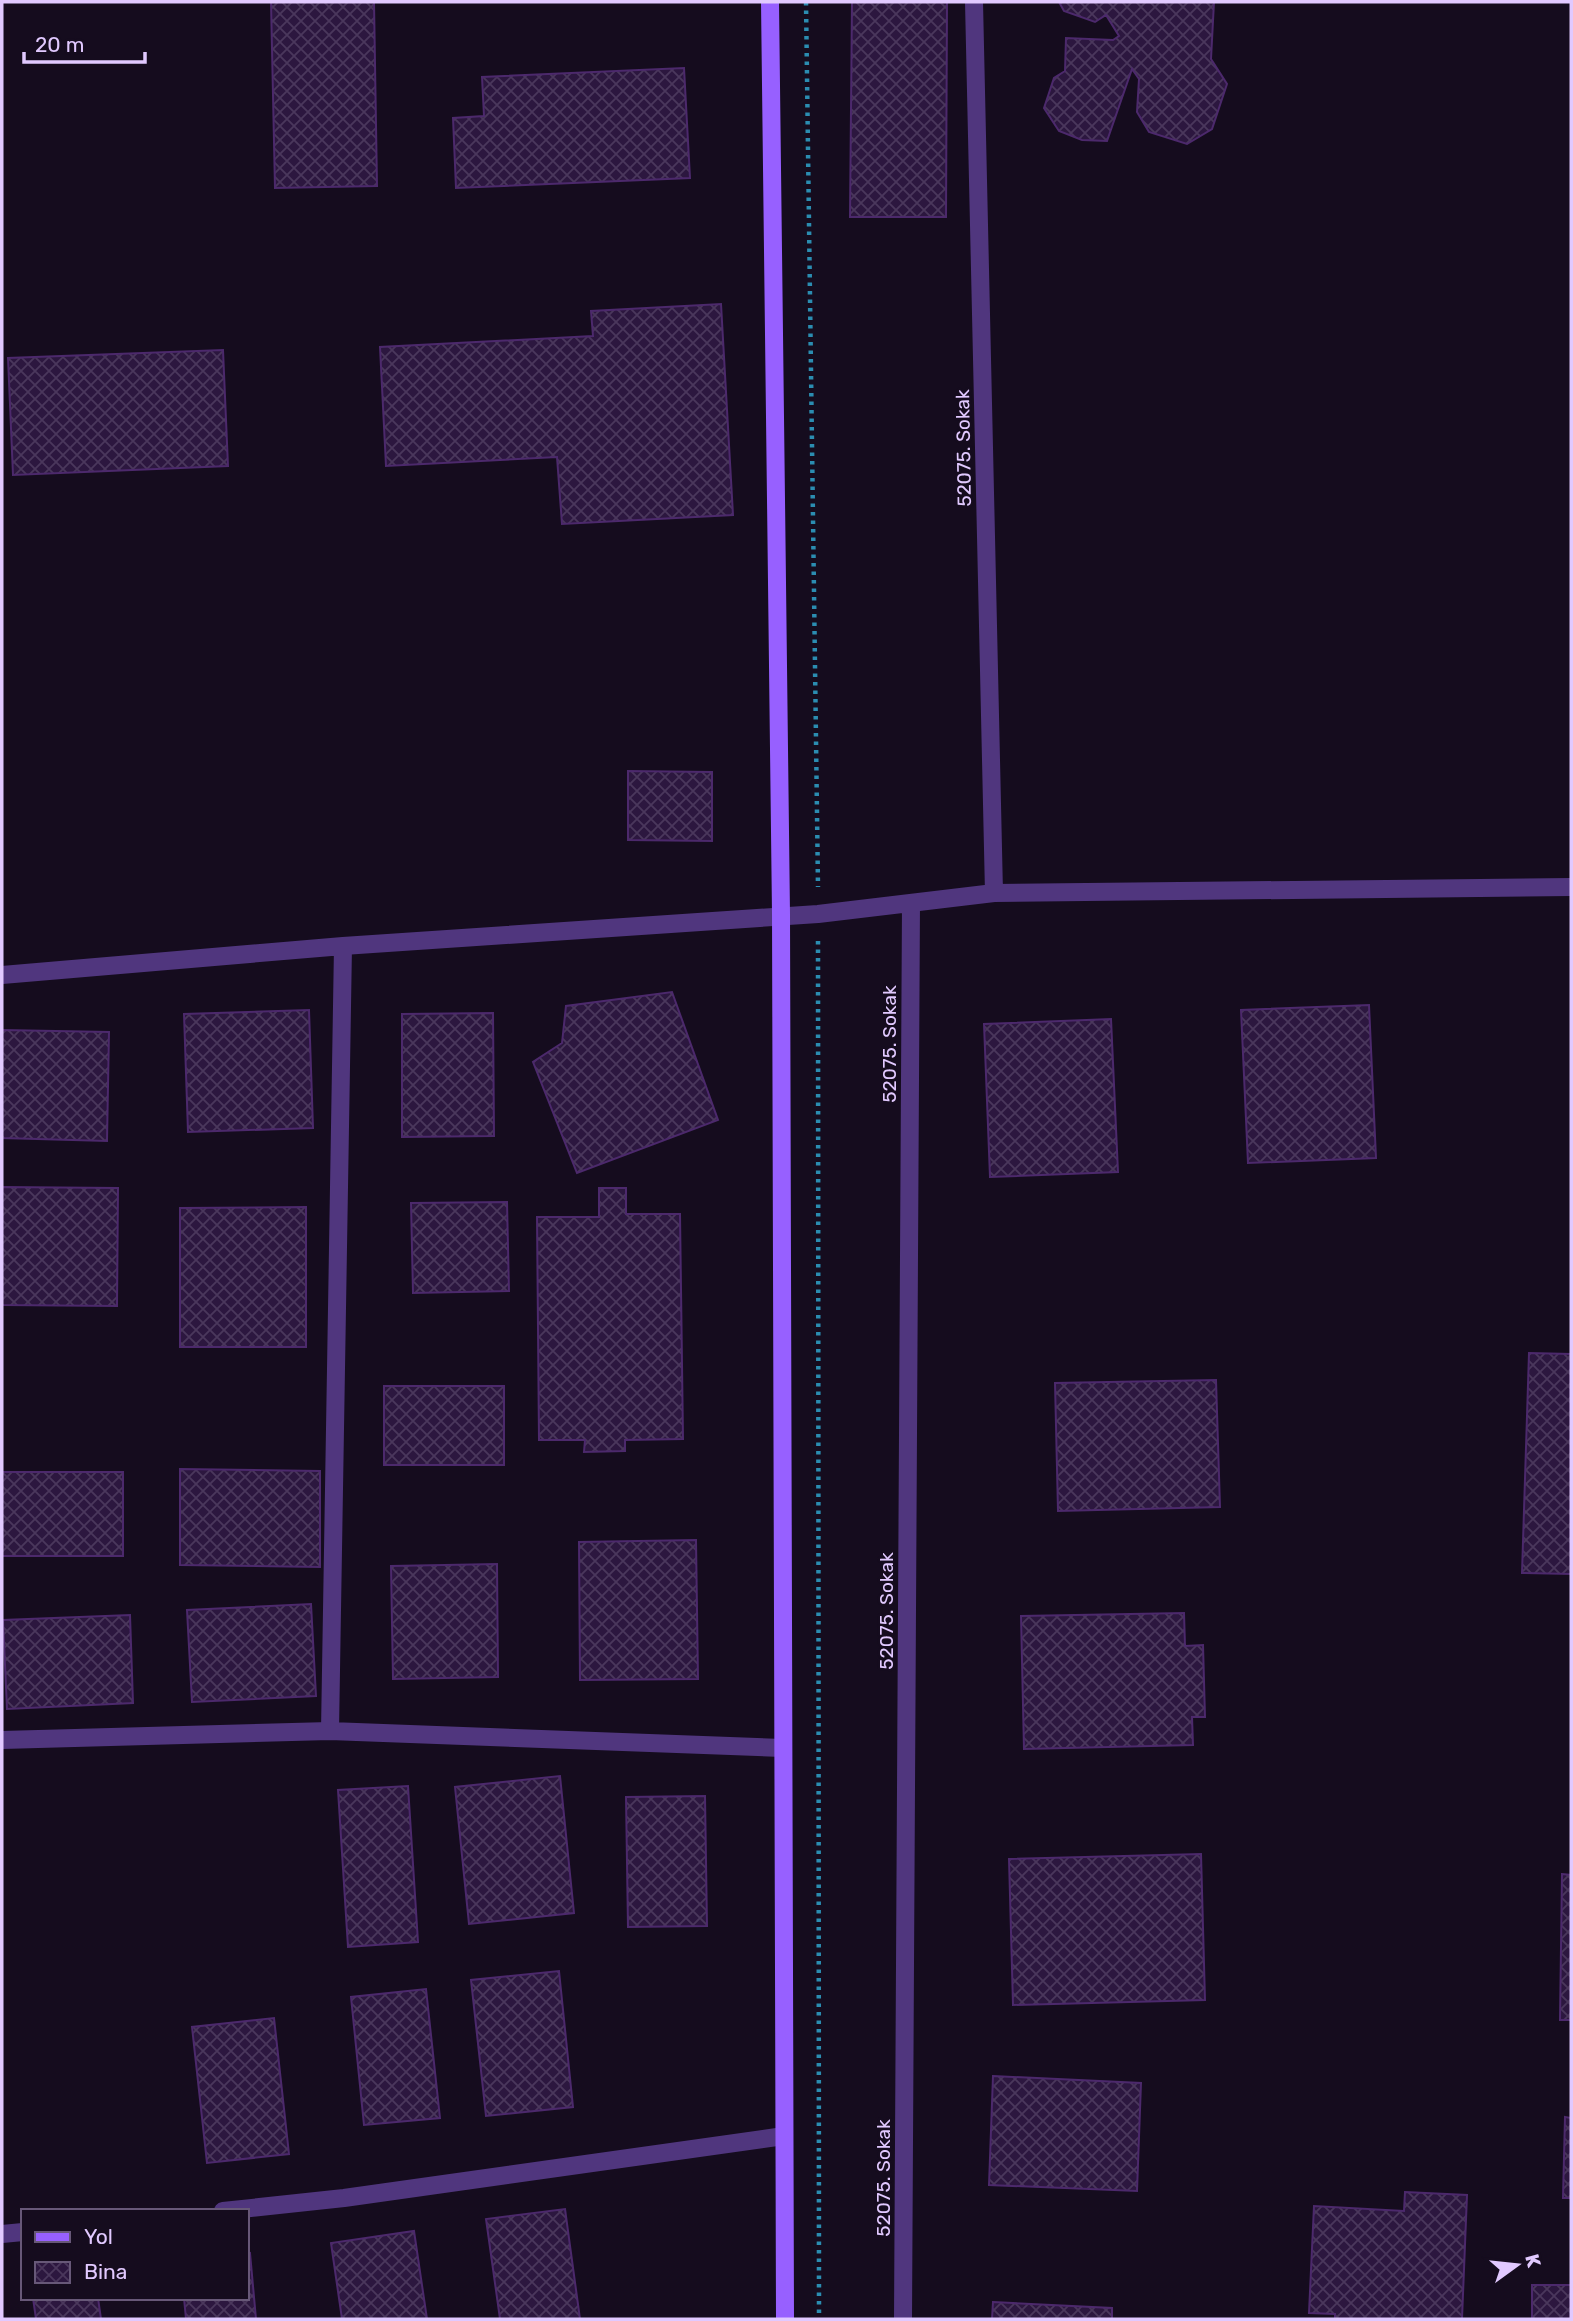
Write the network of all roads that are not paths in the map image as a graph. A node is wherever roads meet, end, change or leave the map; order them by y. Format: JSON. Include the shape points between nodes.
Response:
{"nodes":[{"id":1,"x":769,"y":2,"type":"edge"},
{"id":2,"x":974,"y":2,"type":"edge"},
{"id":3,"x":1571,"y":887,"type":"edge"},
{"id":4,"x":995,"y":894,"type":"junction"},
{"id":5,"x":911,"y":903,"type":"junction"},
{"id":6,"x":781,"y":914,"type":"junction"},
{"id":7,"x":343,"y":946,"type":"junction"},
{"id":8,"x":2,"y":975,"type":"edge"},
{"id":9,"x":330,"y":1731,"type":"junction"},
{"id":10,"x":2,"y":1740,"type":"edge"},
{"id":11,"x":782,"y":1748,"type":"junction"},
{"id":12,"x":784,"y":2136,"type":"junction"},
{"id":13,"x":242,"y":2209,"type":"edge"},
{"id":14,"x":21,"y":2232,"type":"edge"},
{"id":15,"x":2,"y":2234,"type":"edge"},
{"id":16,"x":785,"y":2319,"type":"edge"},
{"id":17,"x":903,"y":2319,"type":"edge"}],
"edges":[{"from":1,"to":6,"type":"street"},
{"from":2,"to":4,"type":"street","name":"52075. Sokak"},
{"from":3,"to":4,"type":"street"},
{"from":4,"to":5,"type":"street"},
{"from":5,"to":6,"type":"street"},
{"from":5,"to":17,"type":"street","name":"52075. Sokak"},
{"from":6,"to":7,"type":"street"},
{"from":6,"to":11,"type":"street"},
{"from":7,"to":8,"type":"street"},
{"from":7,"to":9,"type":"street"},
{"from":9,"to":10,"type":"street"},
{"from":9,"to":11,"type":"street"},
{"from":11,"to":12,"type":"street"},
{"from":12,"to":13,"type":"street"},
{"from":12,"to":16,"type":"street"},
{"from":14,"to":15,"type":"street"}]}
